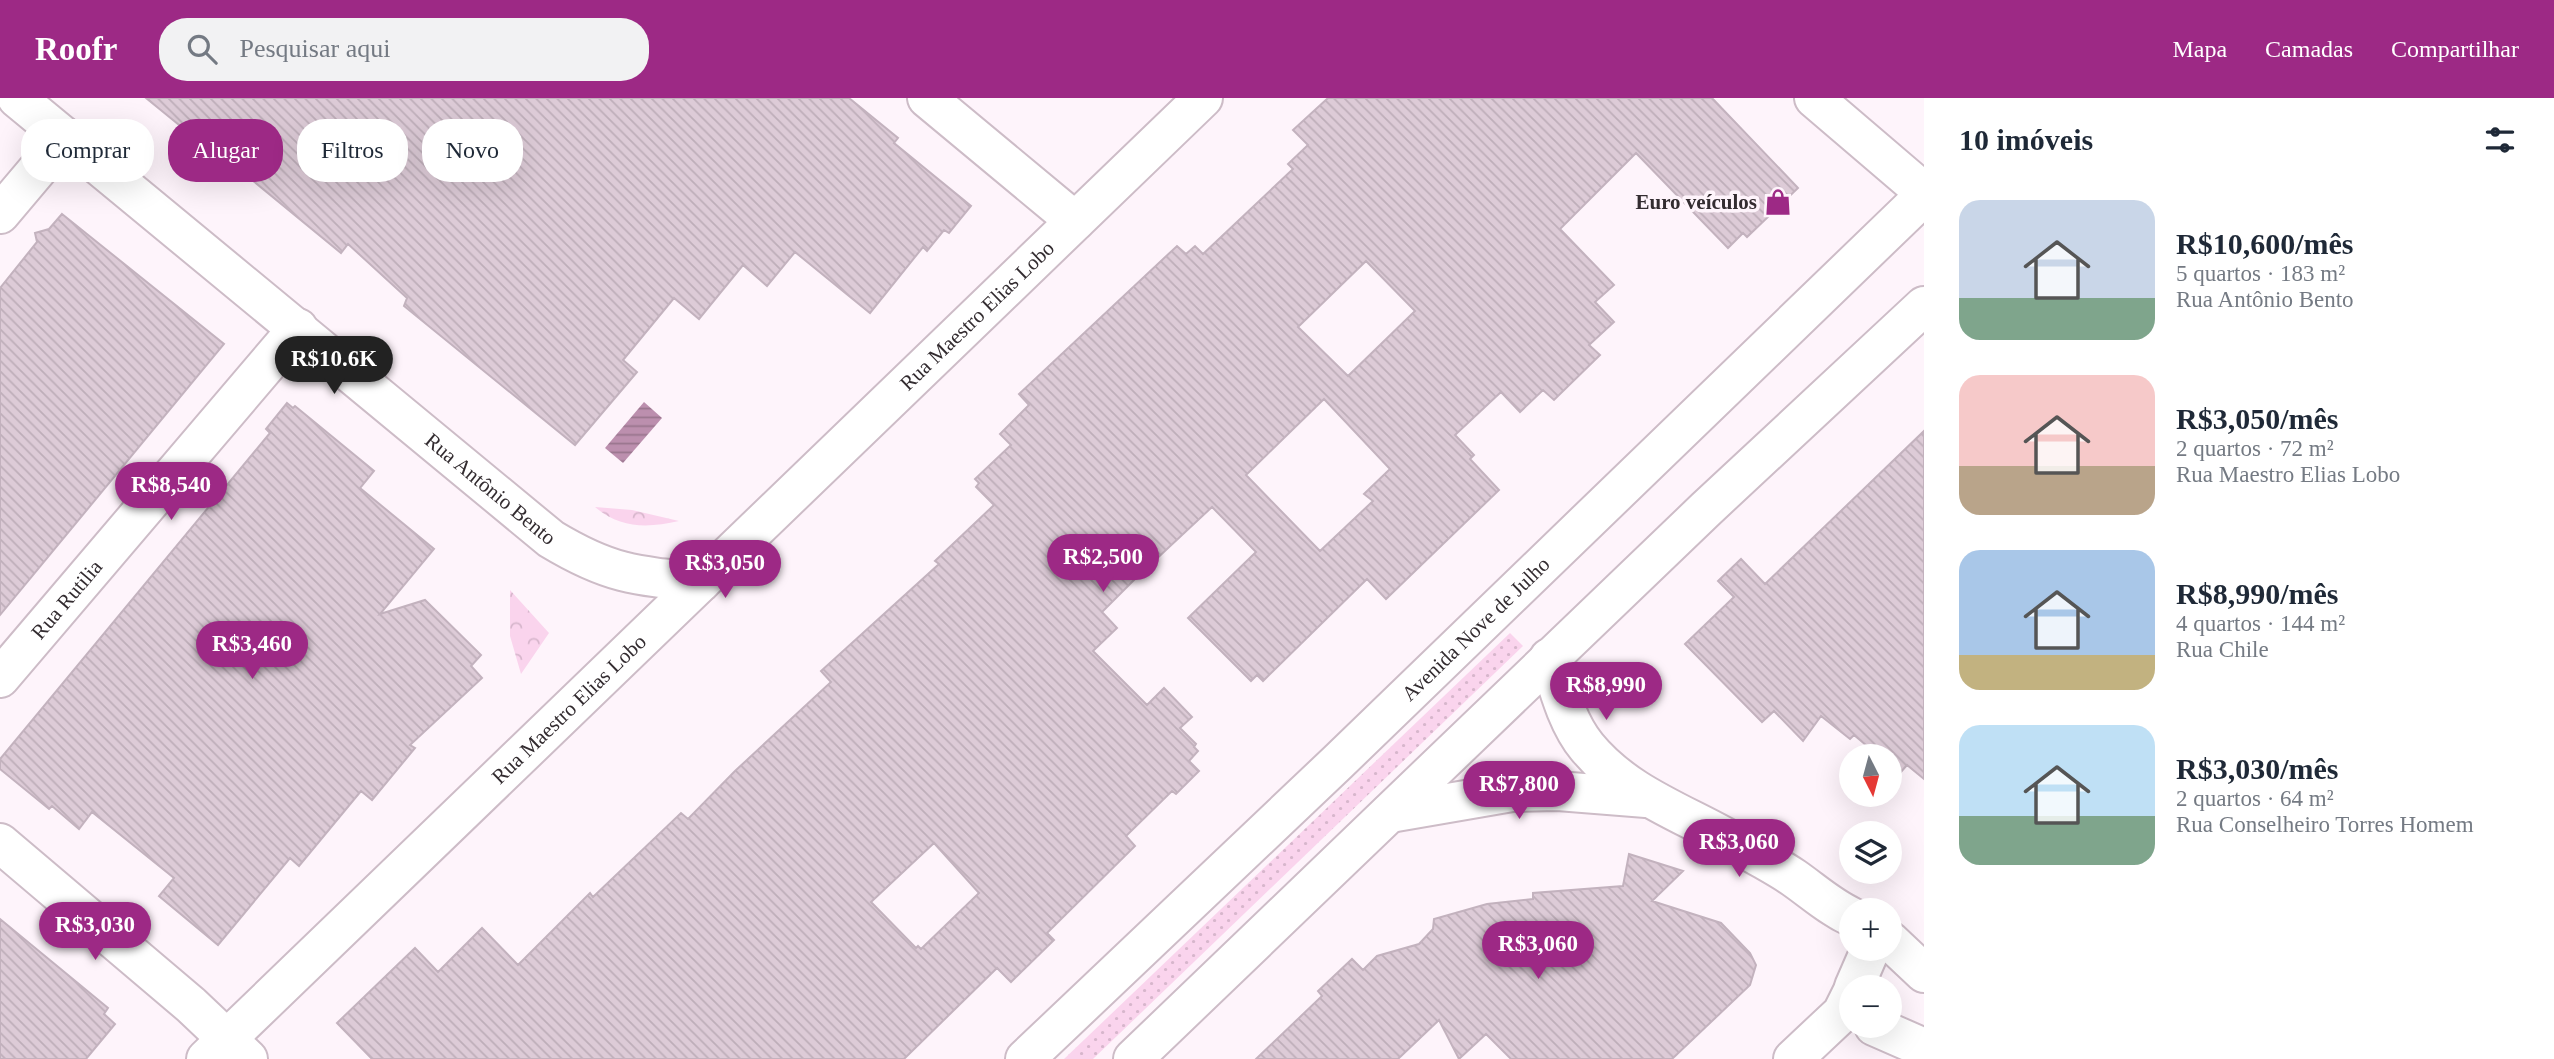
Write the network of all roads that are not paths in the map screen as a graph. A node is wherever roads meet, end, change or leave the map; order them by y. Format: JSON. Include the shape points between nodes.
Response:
{"nodes":[{"id":1,"x":17,"y":98,"type":"edge"},
{"id":2,"x":927,"y":98,"type":"edge"},
{"id":3,"x":1203,"y":98,"type":"edge"},
{"id":4,"x":1814,"y":98,"type":"edge"},
{"id":5,"x":43,"y":119,"type":"edge"},
{"id":6,"x":27,"y":182,"type":"edge"},
{"id":7,"x":120,"y":182,"type":"edge"},
{"id":8,"x":1924,"y":194,"type":"edge"},
{"id":9,"x":0,"y":214,"type":"edge"},
{"id":10,"x":1075,"y":221,"type":"junction"},
{"id":11,"x":1924,"y":306,"type":"edge"},
{"id":12,"x":298,"y":328,"type":"junction"},
{"id":13,"x":701,"y":582,"type":"junction"},
{"id":14,"x":1549,"y":658,"type":"junction"},
{"id":15,"x":0,"y":678,"type":"edge"},
{"id":16,"x":1646,"y":798,"type":"junction"},
{"id":17,"x":1390,"y":813,"type":"junction"},
{"id":18,"x":0,"y":843,"type":"edge"},
{"id":19,"x":1839,"y":911,"type":"edge"},
{"id":20,"x":1902,"y":952,"type":"edge"},
{"id":21,"x":1924,"y":973,"type":"edge"},
{"id":22,"x":1839,"y":1020,"type":"edge"},
{"id":23,"x":1902,"y":1035,"type":"edge"},
{"id":24,"x":1924,"y":1048,"type":"edge"},
{"id":25,"x":227,"y":1052,"type":"edge"},
{"id":26,"x":1026,"y":1059,"type":"edge"},
{"id":27,"x":1133,"y":1059,"type":"edge"},
{"id":28,"x":1793,"y":1059,"type":"edge"}],
"edges":[{"from":1,"to":5,"type":"street","name":"Rua Antônio Bento"},
{"from":2,"to":10,"type":"street"},
{"from":3,"to":10,"type":"street","name":"Rua Maestro Elias Lobo"},
{"from":4,"to":8,"type":"street"},
{"from":6,"to":9,"type":"street"},
{"from":7,"to":12,"type":"street","name":"Rua Antônio Bento"},
{"from":8,"to":26,"type":"street","name":"Avenida Nove de Julho"},
{"from":10,"to":13,"type":"street","name":"Rua Maestro Elias Lobo"},
{"from":11,"to":14,"type":"street"},
{"from":12,"to":13,"type":"street","name":"Rua Antônio Bento","via":[[551,539],[588,561],[625,574]]},
{"from":12,"to":15,"type":"street","name":"Rua Rutilia"},
{"from":13,"to":25,"type":"street","name":"Rua Maestro Elias Lobo"},
{"from":14,"to":16,"type":"street","via":[[1585,746]]},
{"from":14,"to":17,"type":"street"},
{"from":16,"to":17,"type":"street","via":[[1512,792]]},
{"from":16,"to":19,"type":"street","via":[[1737,844]]},
{"from":17,"to":27,"type":"street"},
{"from":18,"to":25,"type":"street"},
{"from":20,"to":21,"type":"street"},
{"from":22,"to":28,"type":"street"},
{"from":23,"to":24,"type":"street"}]}
